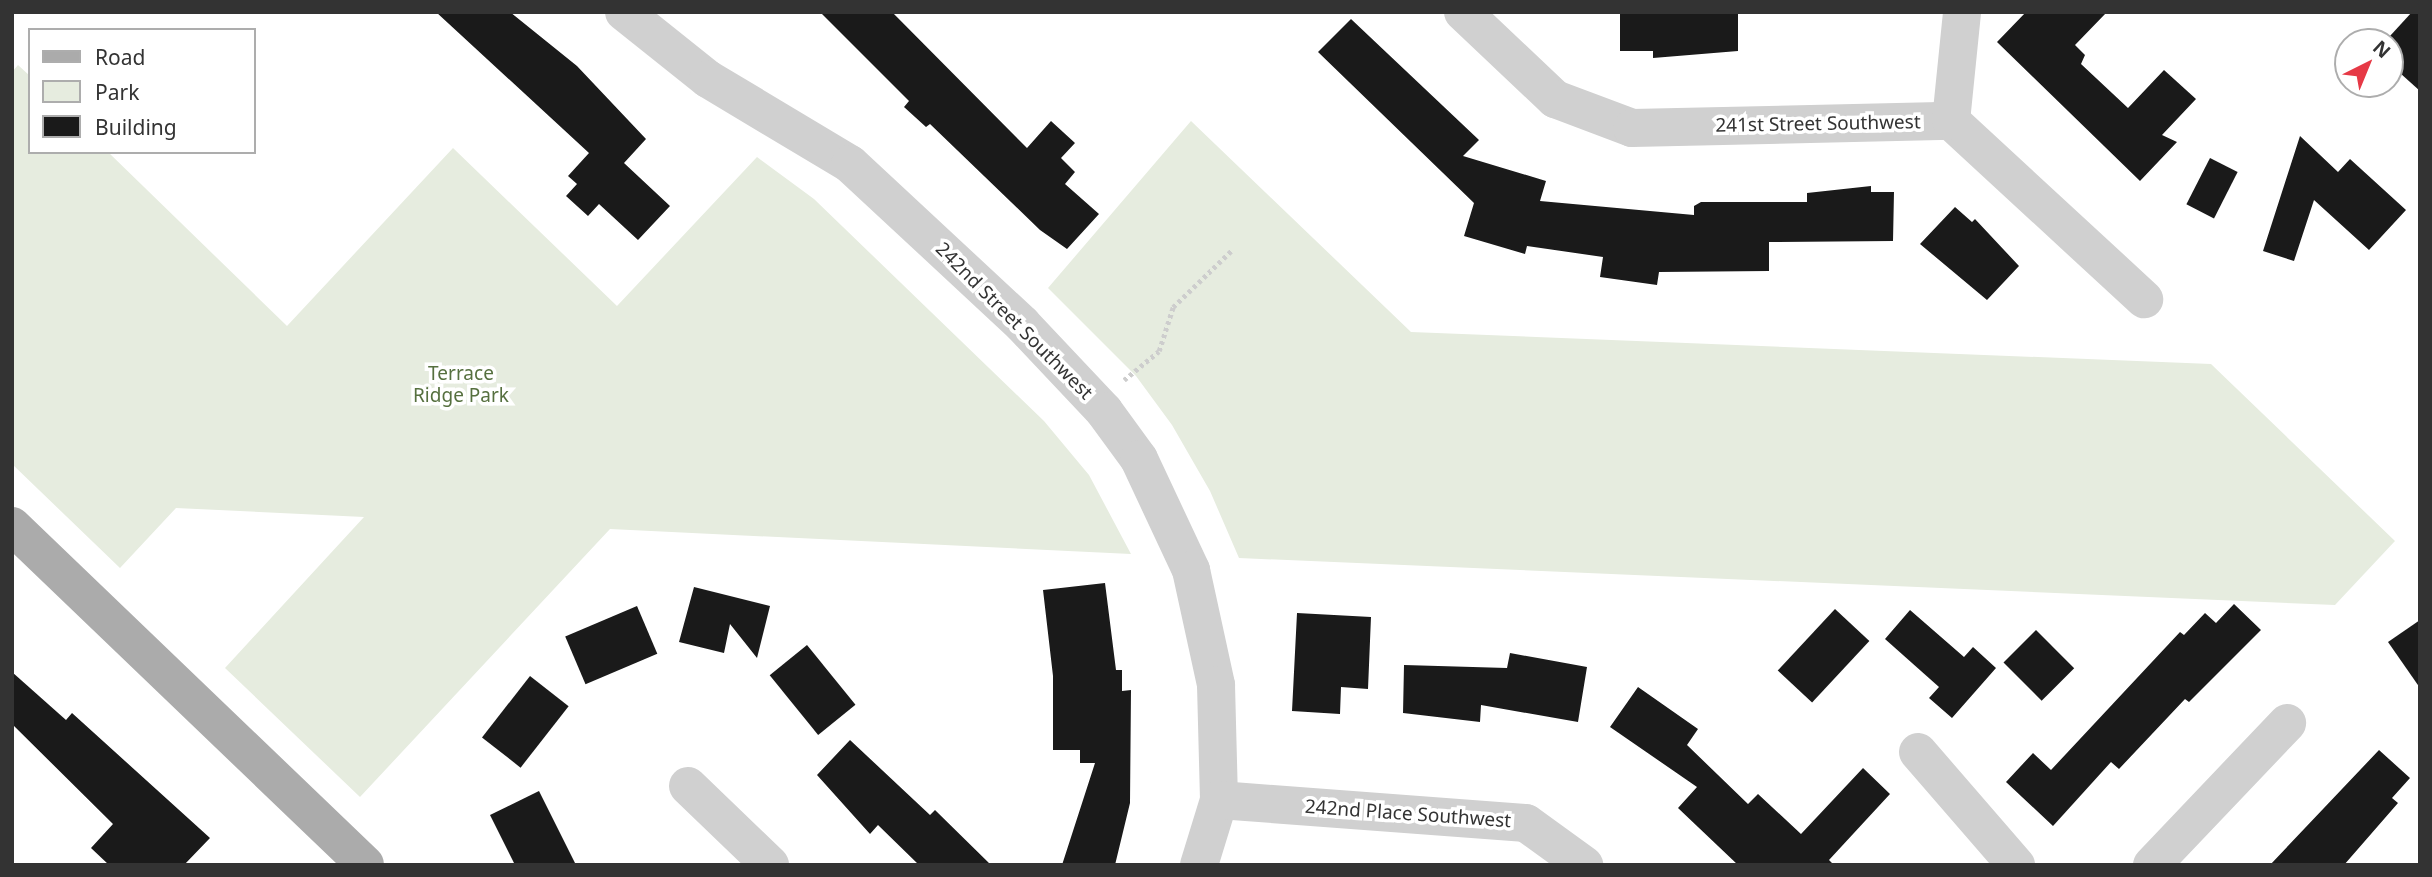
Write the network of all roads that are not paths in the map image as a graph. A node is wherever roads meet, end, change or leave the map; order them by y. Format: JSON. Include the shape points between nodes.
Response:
{"nodes":[{"id":1,"x":624,"y":12,"type":"edge"},
{"id":2,"x":1463,"y":12,"type":"edge"},
{"id":3,"x":1962,"y":12,"type":"edge"},
{"id":4,"x":1951,"y":121,"type":"junction"},
{"id":5,"x":2144,"y":299,"type":"dead end"},
{"id":6,"x":12,"y":526,"type":"edge"},
{"id":7,"x":2287,"y":723,"type":"dead end"},
{"id":8,"x":1917,"y":752,"type":"dead end"},
{"id":9,"x":688,"y":786,"type":"dead end"},
{"id":10,"x":1219,"y":800,"type":"junction"},
{"id":11,"x":365,"y":865,"type":"edge"},
{"id":12,"x":770,"y":865,"type":"edge"},
{"id":13,"x":1199,"y":865,"type":"edge"},
{"id":14,"x":1584,"y":865,"type":"edge"},
{"id":15,"x":2016,"y":865,"type":"edge"},
{"id":16,"x":2152,"y":865,"type":"edge"}],
"edges":[{"from":1,"to":10,"type":"street","name":"242nd Street Southwest","via":[[708,79],[850,164],[1022,324],[1096,403],[1139,460],[1191,570],[1216,685]]},
{"from":2,"to":4,"type":"street","name":"241st Street Southwest","via":[[1555,99],[1632,128]]},
{"from":3,"to":4,"type":"street"},
{"from":4,"to":5,"type":"street"},
{"from":6,"to":11,"type":"main road"},
{"from":7,"to":16,"type":"street"},
{"from":8,"to":15,"type":"street"},
{"from":9,"to":12,"type":"street"},
{"from":10,"to":13,"type":"street","name":"242nd Street Southwest"},
{"from":10,"to":14,"type":"street","name":"242nd Place Southwest","via":[[1525,823]]}]}
